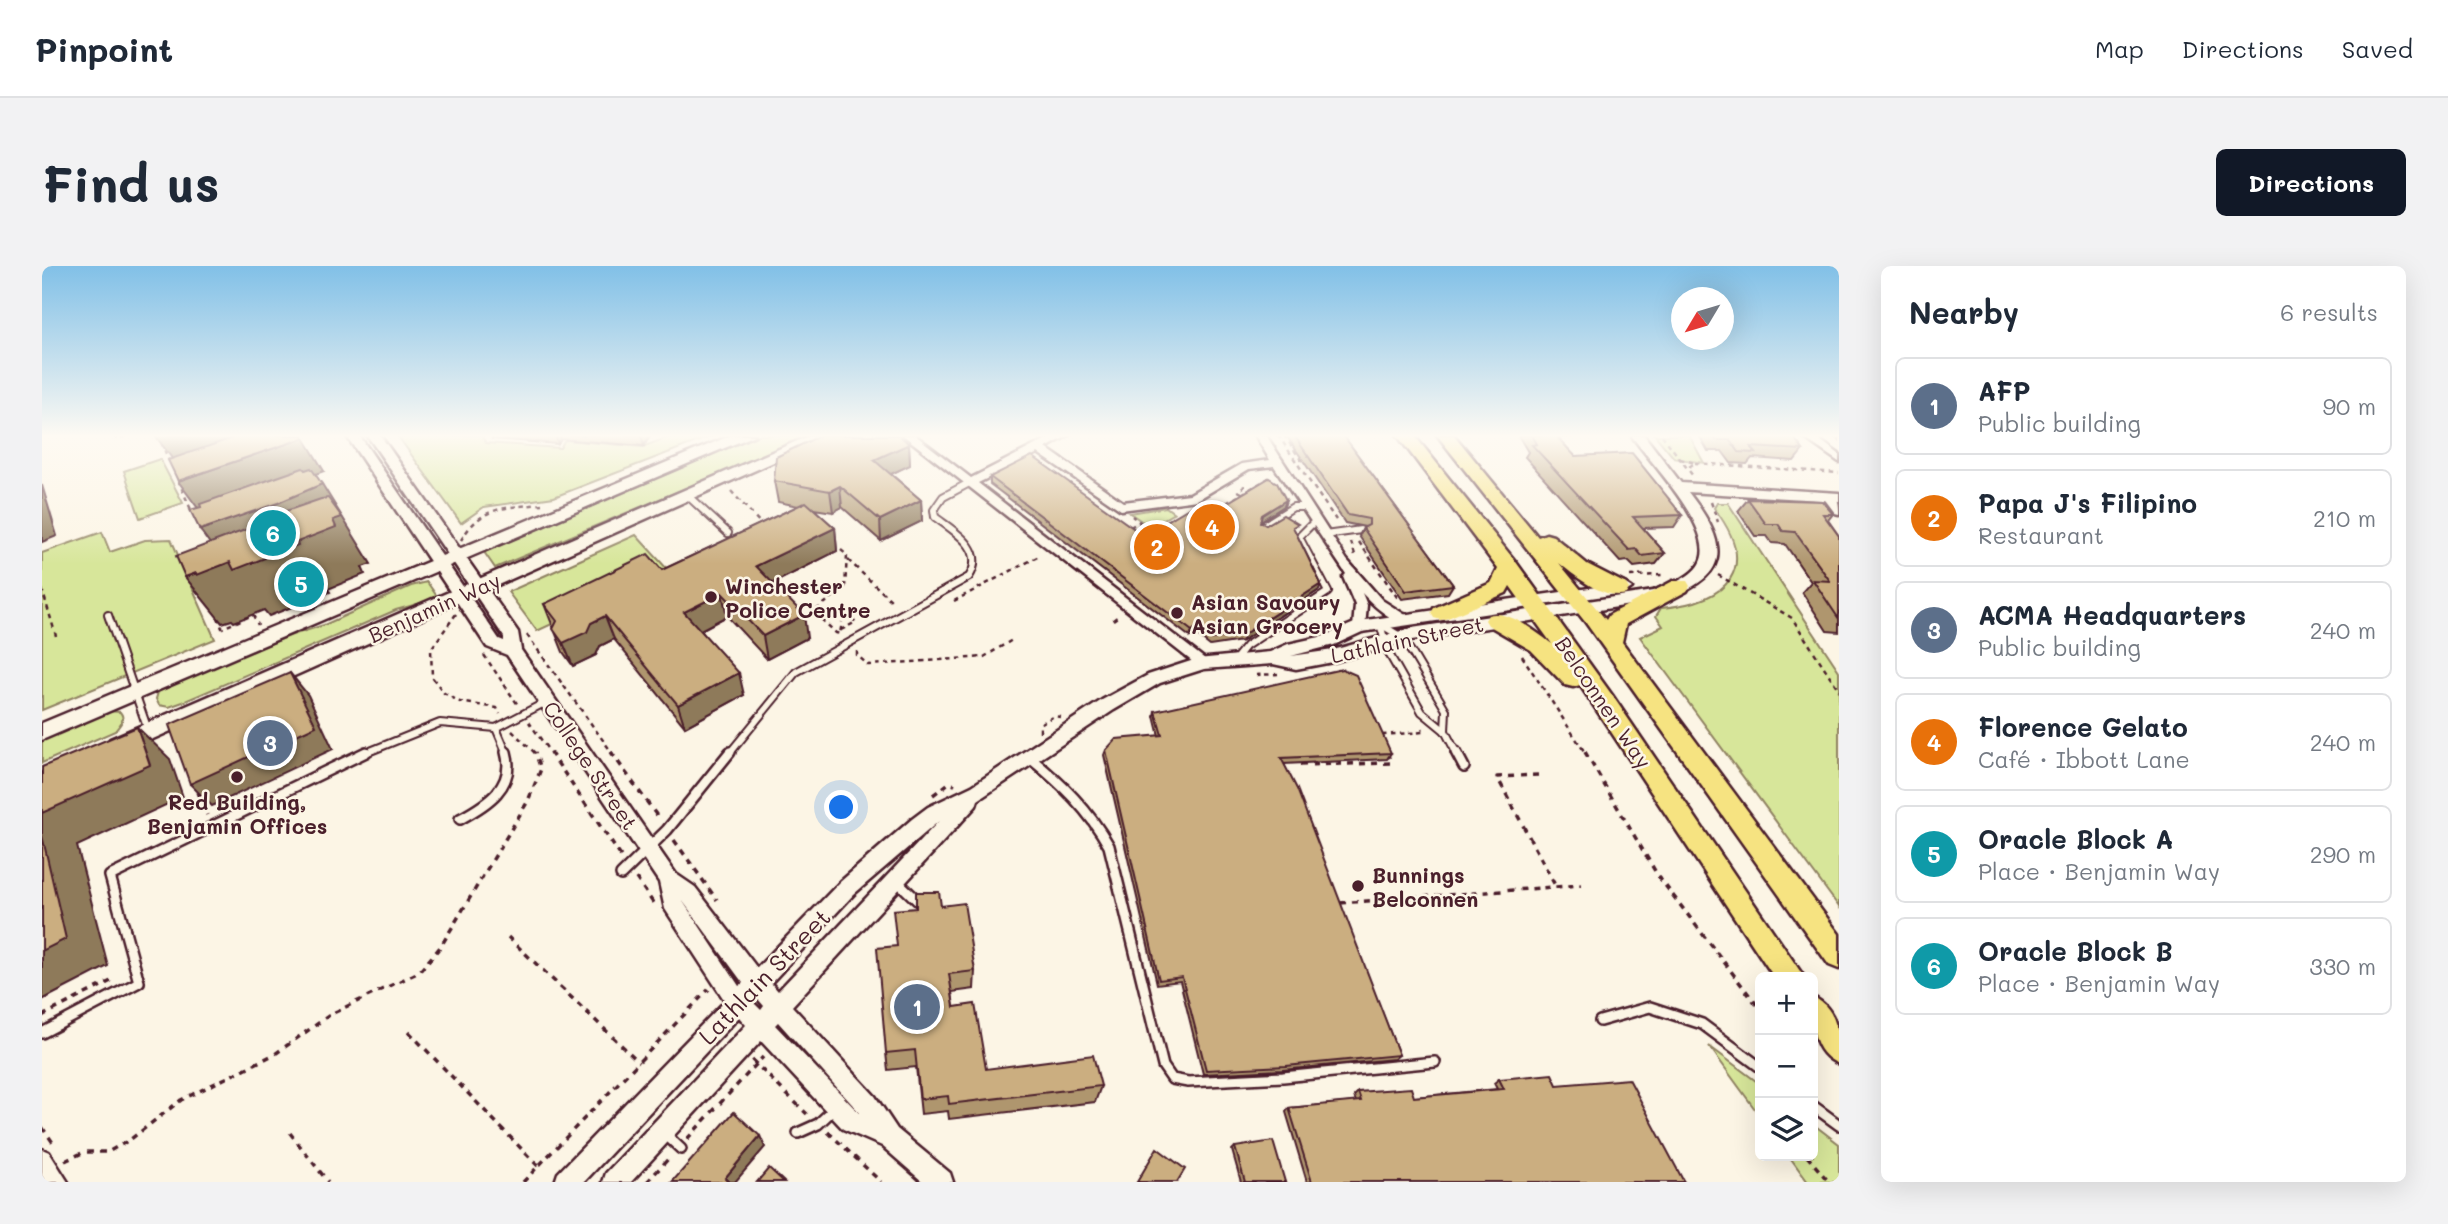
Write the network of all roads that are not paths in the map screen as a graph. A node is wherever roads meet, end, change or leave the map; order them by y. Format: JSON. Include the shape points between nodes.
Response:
{"nodes":[{"id":1,"x":387,"y":478,"type":"edge"},
{"id":2,"x":401,"y":478,"type":"edge"},
{"id":3,"x":642,"y":478,"type":"edge"},
{"id":4,"x":729,"y":478,"type":"edge"},
{"id":5,"x":962,"y":478,"type":"edge"},
{"id":6,"x":979,"y":478,"type":"edge"},
{"id":7,"x":1081,"y":478,"type":"edge"},
{"id":8,"x":1226,"y":478,"type":"edge"},
{"id":9,"x":1287,"y":478,"type":"edge"},
{"id":10,"x":1439,"y":478,"type":"edge"},
{"id":11,"x":1480,"y":478,"type":"edge"},
{"id":12,"x":1490,"y":478,"type":"edge"},
{"id":13,"x":1671,"y":478,"type":"edge"},
{"id":14,"x":969,"y":483,"type":"junction"},
{"id":15,"x":1678,"y":487,"type":"junction"},
{"id":16,"x":688,"y":496,"type":"junction"},
{"id":17,"x":1834,"y":497,"type":"edge"},
{"id":18,"x":1306,"y":507,"type":"junction"},
{"id":19,"x":1839,"y":510,"type":"edge"},
{"id":20,"x":1315,"y":520,"type":"junction"},
{"id":21,"x":1263,"y":526,"type":"edge"},
{"id":22,"x":1361,"y":530,"type":"edge"},
{"id":23,"x":728,"y":533,"type":"dead end"},
{"id":24,"x":1325,"y":535,"type":"junction"},
{"id":25,"x":453,"y":555,"type":"junction"},
{"id":26,"x":1343,"y":563,"type":"junction"},
{"id":27,"x":1509,"y":567,"type":"junction"},
{"id":28,"x":1677,"y":581,"type":"junction"},
{"id":29,"x":1621,"y":582,"type":"junction"},
{"id":30,"x":465,"y":599,"type":"junction"},
{"id":31,"x":1579,"y":600,"type":"junction"},
{"id":32,"x":1538,"y":606,"type":"junction"},
{"id":33,"x":1441,"y":613,"type":"junction"},
{"id":34,"x":108,"y":615,"type":"dead end"},
{"id":35,"x":1405,"y":619,"type":"junction"},
{"id":36,"x":1495,"y":620,"type":"junction"},
{"id":37,"x":1359,"y":627,"type":"junction"},
{"id":38,"x":1381,"y":632,"type":"junction"},
{"id":39,"x":1400,"y":636,"type":"junction"},
{"id":40,"x":1611,"y":642,"type":"junction"},
{"id":41,"x":1273,"y":658,"type":"junction"},
{"id":42,"x":1234,"y":661,"type":"junction"},
{"id":43,"x":1203,"y":663,"type":"junction"},
{"id":44,"x":135,"y":693,"type":"junction"},
{"id":45,"x":548,"y":701,"type":"junction"},
{"id":46,"x":496,"y":728,"type":"junction"},
{"id":47,"x":42,"y":732,"type":"edge"},
{"id":48,"x":149,"y":732,"type":"junction"},
{"id":49,"x":1445,"y":732,"type":"junction"},
{"id":50,"x":101,"y":752,"type":"edge"},
{"id":51,"x":1029,"y":757,"type":"junction"},
{"id":52,"x":1464,"y":767,"type":"dead end"},
{"id":53,"x":979,"y":791,"type":"junction"},
{"id":54,"x":1673,"y":803,"type":"junction"},
{"id":55,"x":460,"y":819,"type":"dead end"},
{"id":56,"x":648,"y":849,"type":"junction"},
{"id":57,"x":621,"y":875,"type":"dead end"},
{"id":58,"x":669,"y":880,"type":"junction"},
{"id":59,"x":896,"y":880,"type":"junction"},
{"id":60,"x":919,"y":902,"type":"edge"},
{"id":61,"x":1839,"y":956,"type":"edge"},
{"id":62,"x":1787,"y":972,"type":"edge"},
{"id":63,"x":757,"y":984,"type":"junction"},
{"id":64,"x":739,"y":1002,"type":"junction"},
{"id":65,"x":778,"y":1007,"type":"junction"},
{"id":66,"x":1818,"y":1018,"type":"edge"},
{"id":67,"x":1600,"y":1021,"type":"dead end"},
{"id":68,"x":760,"y":1026,"type":"junction"},
{"id":69,"x":42,"y":1033,"type":"edge"},
{"id":70,"x":1839,"y":1050,"type":"edge"},
{"id":71,"x":1435,"y":1062,"type":"dead end"},
{"id":72,"x":1755,"y":1063,"type":"edge"},
{"id":73,"x":837,"y":1106,"type":"junction"},
{"id":74,"x":1818,"y":1110,"type":"edge"},
{"id":75,"x":1839,"y":1125,"type":"edge"},
{"id":76,"x":662,"y":1131,"type":"junction"},
{"id":77,"x":798,"y":1133,"type":"dead end"},
{"id":78,"x":889,"y":1137,"type":"junction"},
{"id":79,"x":680,"y":1148,"type":"road end"},
{"id":80,"x":42,"y":1159,"type":"edge"},
{"id":81,"x":58,"y":1182,"type":"edge"},
{"id":82,"x":567,"y":1182,"type":"edge"},
{"id":83,"x":615,"y":1182,"type":"edge"},
{"id":84,"x":941,"y":1182,"type":"edge"}],
"edges":[{"from":1,"to":25,"type":"street","name":"College Street"},
{"from":2,"to":25,"type":"street","name":"College Street"},
{"from":3,"to":25,"type":"main road","name":"Benjamin Way"},
{"from":4,"to":16,"type":"main road","name":"Benjamin Way"},
{"from":5,"to":14,"type":"street"},
{"from":6,"to":14,"type":"street"},
{"from":7,"to":8,"type":"street","via":[[1121,506],[1193,497]]},
{"from":9,"to":18,"type":"street"},
{"from":10,"to":27,"type":"main road","name":"Belconnen Way"},
{"from":11,"to":31,"type":"main road","name":"Belconnen Way"},
{"from":12,"to":29,"type":"main road","via":[[1565,558],[1602,583]]},
{"from":13,"to":15,"type":"street"},
{"from":14,"to":43,"type":"street"},
{"from":14,"to":56,"type":"lane","via":[[943,496],[934,510],[935,517],[974,550],[978,558],[970,577],[796,672]]},
{"from":15,"to":17,"type":"street"},
{"from":15,"to":28,"type":"street","via":[[1710,535],[1711,554],[1706,568]]},
{"from":16,"to":23,"type":"lane"},
{"from":16,"to":30,"type":"main road","name":"Benjamin Way"},
{"from":17,"to":19,"type":"street"},
{"from":18,"to":20,"type":"street"},
{"from":18,"to":21,"type":"lane","via":[[1293,508]]},
{"from":20,"to":24,"type":"street"},
{"from":20,"to":42,"type":"lane","via":[[1299,537],[1328,592],[1246,646]]},
{"from":22,"to":24,"type":"lane"},
{"from":24,"to":26,"type":"street"},
{"from":25,"to":30,"type":"street","name":"College Street"},
{"from":25,"to":44,"type":"main road","name":"Benjamin Way"},
{"from":26,"to":35,"type":"street","name":"Lathlain Street","via":[[1378,603]]},
{"from":26,"to":37,"type":"street","name":"Lathlain Street","via":[[1361,604]]},
{"from":27,"to":32,"type":"main road","name":"Belconnen Way"},
{"from":27,"to":33,"type":"main road","via":[[1499,588]]},
{"from":28,"to":29,"type":"street"},
{"from":28,"to":31,"type":"street","via":[[1655,596]]},
{"from":28,"to":40,"type":"main road","via":[[1616,620]]},
{"from":29,"to":31,"type":"street"},
{"from":30,"to":45,"type":"street","name":"College Street","via":[[493,643],[513,651]]},
{"from":30,"to":48,"type":"main road","name":"Benjamin Way"},
{"from":31,"to":32,"type":"street"},
{"from":31,"to":40,"type":"main road","name":"Belconnen Way"},
{"from":32,"to":33,"type":"street","name":"Lathlain Street"},
{"from":32,"to":36,"type":"street","name":"Lathlain Street"},
{"from":32,"to":54,"type":"main road","name":"Belconnen Way"},
{"from":33,"to":35,"type":"street","name":"Lathlain Street"},
{"from":34,"to":44,"type":"lane"},
{"from":35,"to":38,"type":"street","name":"Lathlain Street"},
{"from":36,"to":39,"type":"street","name":"Lathlain Street"},
{"from":36,"to":54,"type":"main road","via":[[1550,653],[1572,676],[1628,762]]},
{"from":37,"to":38,"type":"street","name":"Lathlain Street"},
{"from":37,"to":41,"type":"street","name":"Lathlain Street"},
{"from":38,"to":39,"type":"street","name":"Lathlain Street"},
{"from":38,"to":41,"type":"street","name":"Lathlain Street","via":[[1334,656],[1296,663]]},
{"from":38,"to":49,"type":"lane","via":[[1422,712]]},
{"from":39,"to":49,"type":"lane","via":[[1446,710]]},
{"from":40,"to":61,"type":"main road","name":"Belconnen Way"},
{"from":41,"to":42,"type":"street","name":"Lathlain Street"},
{"from":42,"to":43,"type":"street","name":"Lathlain Street"},
{"from":43,"to":51,"type":"street","name":"Lathlain Street","via":[[1154,679]]},
{"from":44,"to":47,"type":"main road","name":"Benjamin Way"},
{"from":44,"to":48,"type":"lane"},
{"from":45,"to":46,"type":"lane"},
{"from":45,"to":56,"type":"street","name":"College Street"},
{"from":46,"to":55,"type":"lane","via":[[508,750],[509,772],[493,798]]},
{"from":46,"to":69,"type":"lane","via":[[440,723],[386,743],[110,876],[139,982]]},
{"from":48,"to":50,"type":"main road","name":"Benjamin Way"},
{"from":49,"to":52,"type":"lane"},
{"from":51,"to":53,"type":"street","name":"Lathlain Street"},
{"from":51,"to":71,"type":"lane","via":[[1088,811],[1109,846],[1163,1066],[1172,1079],[1283,1077]]},
{"from":53,"to":59,"type":"street","name":"Lathlain Street"},
{"from":53,"to":63,"type":"street","name":"Lathlain Street","via":[[936,813],[909,834],[847,888]]},
{"from":54,"to":62,"type":"main road","name":"Belconnen Way"},
{"from":56,"to":57,"type":"lane"},
{"from":56,"to":58,"type":"street","name":"College Street"},
{"from":58,"to":63,"type":"street","name":"College Street","via":[[688,893]]},
{"from":58,"to":64,"type":"street","name":"College Street","via":[[672,903]]},
{"from":59,"to":60,"type":"lane"},
{"from":59,"to":65,"type":"street","name":"Lathlain Street"},
{"from":63,"to":64,"type":"street","name":"Lathlain Street"},
{"from":63,"to":65,"type":"street","name":"College Street"},
{"from":64,"to":68,"type":"street","name":"College Street"},
{"from":64,"to":82,"type":"street","name":"Lathlain Street"},
{"from":65,"to":68,"type":"street","name":"Lathlain Street"},
{"from":65,"to":78,"type":"street","name":"College Street","via":[[867,1104]]},
{"from":66,"to":70,"type":"main road"},
{"from":67,"to":72,"type":"lane","via":[[1650,1007],[1702,1024]]},
{"from":68,"to":73,"type":"street","name":"College Street"},
{"from":68,"to":76,"type":"street","name":"Lathlain Street"},
{"from":73,"to":77,"type":"lane","via":[[818,1124]]},
{"from":73,"to":78,"type":"street","name":"College Street","via":[[851,1121]]},
{"from":74,"to":75,"type":"lane"},
{"from":76,"to":79,"type":"lane"},
{"from":76,"to":83,"type":"street","name":"Lathlain Street"},
{"from":78,"to":84,"type":"street"},
{"from":80,"to":81,"type":"street"}]}
